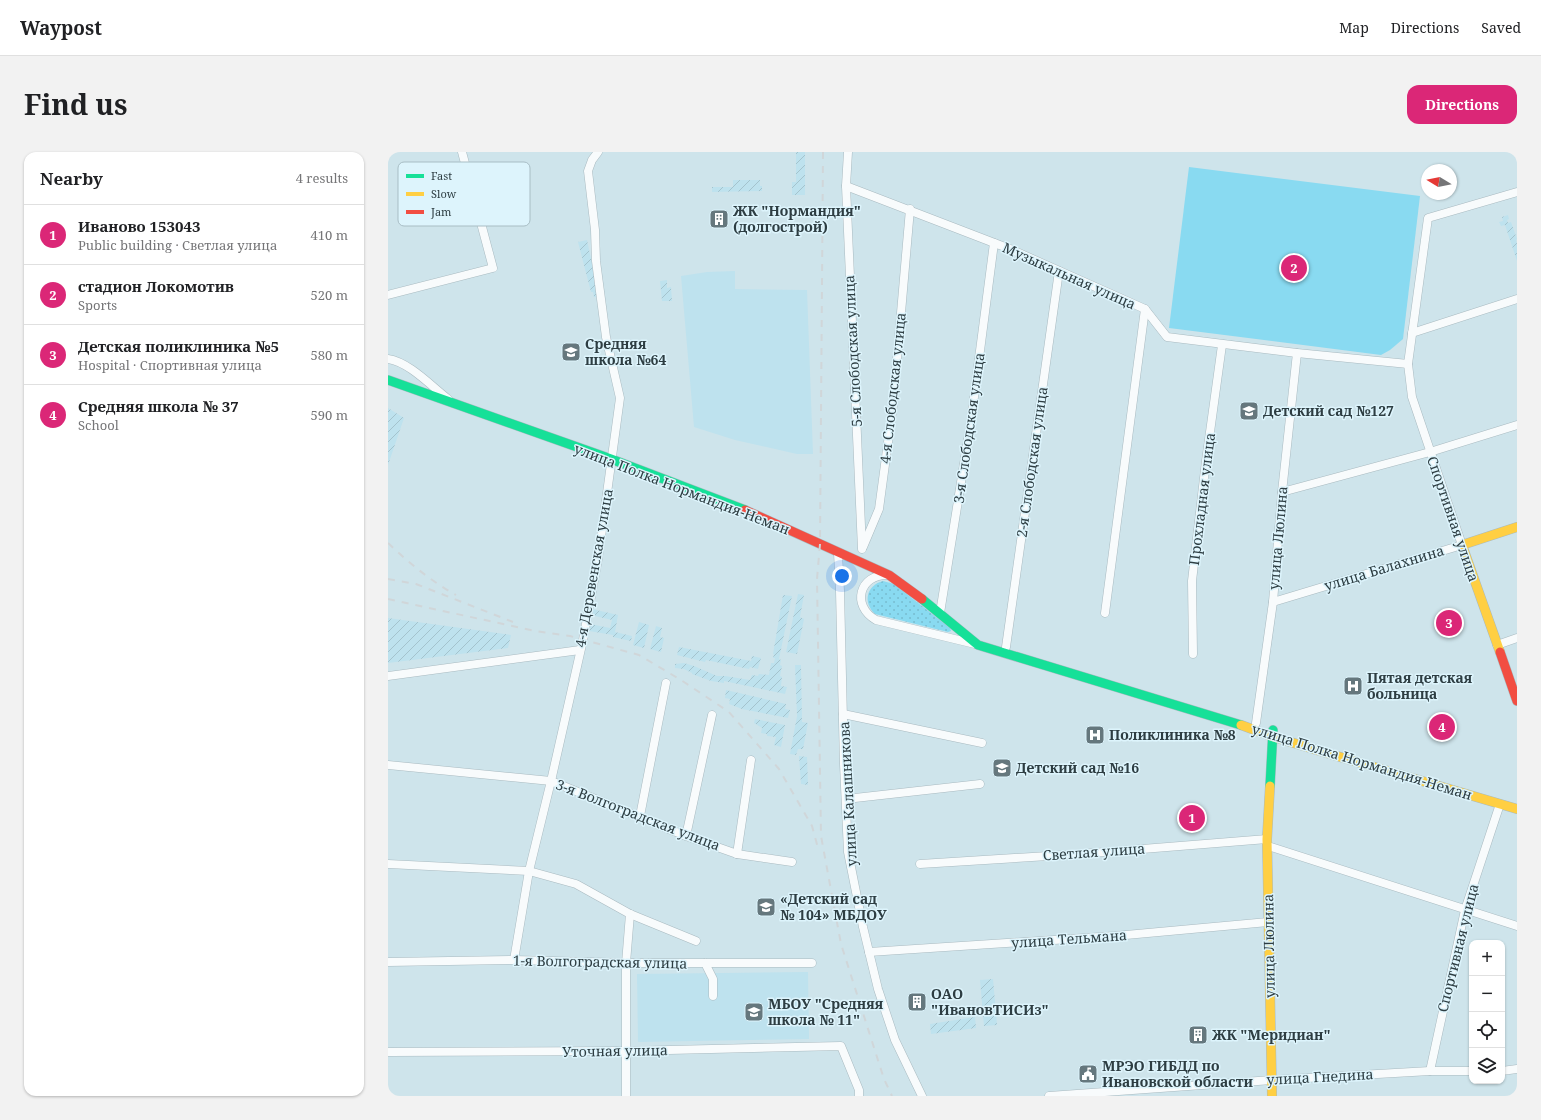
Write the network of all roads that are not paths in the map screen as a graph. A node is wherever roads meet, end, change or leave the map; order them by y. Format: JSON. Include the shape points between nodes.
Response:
{"nodes":[{"id":1,"x":462,"y":152,"type":"edge"},
{"id":2,"x":598,"y":152,"type":"edge"},
{"id":3,"x":848,"y":152,"type":"edge"},
{"id":4,"x":465,"y":162,"type":"edge"},
{"id":5,"x":846,"y":186,"type":"junction"},
{"id":6,"x":1517,"y":192,"type":"edge"},
{"id":7,"x":910,"y":209,"type":"junction"},
{"id":8,"x":482,"y":226,"type":"edge"},
{"id":9,"x":994,"y":242,"type":"junction"},
{"id":10,"x":1059,"y":271,"type":"junction"},
{"id":11,"x":388,"y":295,"type":"edge"},
{"id":12,"x":1517,"y":300,"type":"edge"},
{"id":13,"x":1145,"y":309,"type":"junction"},
{"id":14,"x":1412,"y":333,"type":"junction"},
{"id":15,"x":1222,"y":345,"type":"junction"},
{"id":16,"x":1297,"y":353,"type":"junction"},
{"id":17,"x":388,"y":359,"type":"edge"},
{"id":18,"x":1408,"y":364,"type":"junction"},
{"id":19,"x":388,"y":380,"type":"edge"},
{"id":20,"x":455,"y":404,"type":"junction"},
{"id":21,"x":1517,"y":425,"type":"edge"},
{"id":22,"x":1430,"y":452,"type":"junction"},
{"id":23,"x":612,"y":459,"type":"junction"},
{"id":24,"x":1282,"y":492,"type":"junction"},
{"id":25,"x":1517,"y":527,"type":"edge"},
{"id":26,"x":1462,"y":545,"type":"junction"},
{"id":27,"x":862,"y":549,"type":"junction"},
{"id":28,"x":838,"y":553,"type":"junction"},
{"id":29,"x":856,"y":561,"type":"junction"},
{"id":30,"x":888,"y":575,"type":"junction"},
{"id":31,"x":1273,"y":602,"type":"junction"},
{"id":32,"x":1105,"y":613,"type":"dead end"},
{"id":33,"x":940,"y":614,"type":"junction"},
{"id":34,"x":959,"y":629,"type":"junction"},
{"id":35,"x":1517,"y":638,"type":"edge"},
{"id":36,"x":978,"y":645,"type":"junction"},
{"id":37,"x":1497,"y":645,"type":"junction"},
{"id":38,"x":580,"y":650,"type":"junction"},
{"id":39,"x":1006,"y":650,"type":"junction"},
{"id":40,"x":1193,"y":654,"type":"dead end"},
{"id":41,"x":388,"y":676,"type":"edge"},
{"id":42,"x":666,"y":682,"type":"dead end"},
{"id":43,"x":1517,"y":701,"type":"edge"},
{"id":44,"x":843,"y":714,"type":"junction"},
{"id":45,"x":712,"y":715,"type":"dead end"},
{"id":46,"x":1256,"y":723,"type":"junction"},
{"id":47,"x":1270,"y":731,"type":"junction"},
{"id":48,"x":982,"y":744,"type":"dead end"},
{"id":49,"x":1300,"y":745,"type":"junction"},
{"id":50,"x":751,"y":760,"type":"dead end"},
{"id":51,"x":1270,"y":760,"type":"junction"},
{"id":52,"x":388,"y":765,"type":"edge"},
{"id":53,"x":552,"y":781,"type":"junction"},
{"id":54,"x":980,"y":784,"type":"dead end"},
{"id":55,"x":1268,"y":795,"type":"junction"},
{"id":56,"x":846,"y":799,"type":"junction"},
{"id":57,"x":1517,"y":802,"type":"edge"},
{"id":58,"x":1500,"y":804,"type":"junction"},
{"id":59,"x":1517,"y":809,"type":"edge"},
{"id":60,"x":640,"y":816,"type":"junction"},
{"id":61,"x":686,"y":836,"type":"junction"},
{"id":62,"x":1267,"y":842,"type":"junction"},
{"id":63,"x":737,"y":854,"type":"junction"},
{"id":64,"x":792,"y":862,"type":"dead end"},
{"id":65,"x":388,"y":864,"type":"edge"},
{"id":66,"x":920,"y":864,"type":"dead end"},
{"id":67,"x":529,"y":871,"type":"junction"},
{"id":68,"x":1464,"y":910,"type":"junction"},
{"id":69,"x":630,"y":914,"type":"junction"},
{"id":70,"x":1268,"y":922,"type":"junction"},
{"id":71,"x":1517,"y":926,"type":"edge"},
{"id":72,"x":696,"y":941,"type":"dead end"},
{"id":73,"x":869,"y":952,"type":"junction"},
{"id":74,"x":514,"y":960,"type":"junction"},
{"id":75,"x":388,"y":962,"type":"edge"},
{"id":76,"x":812,"y":962,"type":"dead end"},
{"id":77,"x":626,"y":963,"type":"junction"},
{"id":78,"x":705,"y":963,"type":"junction"},
{"id":79,"x":713,"y":996,"type":"dead end"},
{"id":80,"x":627,"y":1051,"type":"junction"},
{"id":81,"x":388,"y":1052,"type":"edge"},
{"id":82,"x":1517,"y":1069,"type":"edge"},
{"id":83,"x":1430,"y":1071,"type":"junction"},
{"id":84,"x":1469,"y":1071,"type":"edge"},
{"id":85,"x":1505,"y":1071,"type":"edge"},
{"id":86,"x":1272,"y":1080,"type":"junction"},
{"id":87,"x":1184,"y":1086,"type":"junction"},
{"id":88,"x":626,"y":1096,"type":"edge"},
{"id":89,"x":859,"y":1096,"type":"edge"},
{"id":90,"x":922,"y":1096,"type":"edge"},
{"id":91,"x":1049,"y":1096,"type":"edge"},
{"id":92,"x":1184,"y":1096,"type":"edge"},
{"id":93,"x":1272,"y":1096,"type":"edge"}],
"edges":[{"from":1,"to":4,"type":"street"},
{"from":2,"to":23,"type":"street","name":"4-я Деревенская улица","via":[[588,171],[606,337],[620,398]]},
{"from":3,"to":5,"type":"street","name":"5-я Слободская улица"},
{"from":5,"to":7,"type":"street","name":"Музыкальная улица"},
{"from":5,"to":27,"type":"street","name":"5-я Слободская улица"},
{"from":6,"to":14,"type":"street","name":"Спортивная улица","via":[[1428,218]]},
{"from":7,"to":9,"type":"street","name":"Музыкальная улица"},
{"from":7,"to":27,"type":"street","name":"4-я Слободская улица","via":[[893,405],[879,509]]},
{"from":8,"to":11,"type":"street","via":[[493,268]]},
{"from":9,"to":10,"type":"street","name":"Музыкальная улица"},
{"from":9,"to":33,"type":"street","name":"3-я Слободская улица","via":[[971,420]]},
{"from":10,"to":13,"type":"street","name":"Музыкальная улица"},
{"from":10,"to":39,"type":"street","name":"2-я Слободская улица"},
{"from":12,"to":14,"type":"street"},
{"from":13,"to":15,"type":"street","name":"Музыкальная улица","via":[[1167,337]]},
{"from":13,"to":32,"type":"street"},
{"from":14,"to":18,"type":"street","name":"Спортивная улица"},
{"from":15,"to":16,"type":"street","name":"Музыкальная улица"},
{"from":15,"to":40,"type":"street","name":"Прохладная улица","via":[[1192,581]]},
{"from":16,"to":18,"type":"street","name":"Музыкальная улица"},
{"from":16,"to":24,"type":"street","name":"улица Люлина"},
{"from":17,"to":20,"type":"street","via":[[407,366]]},
{"from":18,"to":22,"type":"street","name":"Спортивная улица","via":[[1412,397]]},
{"from":19,"to":20,"type":"street","name":"улица Полка Нормандия-Неман"},
{"from":20,"to":23,"type":"street","name":"улица Полка Нормандия-Неман"},
{"from":21,"to":22,"type":"street"},
{"from":22,"to":24,"type":"street"},
{"from":22,"to":26,"type":"street","name":"Спортивная улица"},
{"from":23,"to":28,"type":"street","name":"улица Полка Нормандия-Неман","via":[[752,512]]},
{"from":23,"to":38,"type":"street","name":"4-я Деревенская улица","via":[[598,559]]},
{"from":24,"to":31,"type":"street","name":"улица Люлина"},
{"from":25,"to":26,"type":"street","name":"улица Балахнина"},
{"from":26,"to":31,"type":"street","name":"улица Балахнина"},
{"from":26,"to":37,"type":"street","name":"Спортивная улица"},
{"from":27,"to":29,"type":"street","name":"4-я Слободская улица"},
{"from":28,"to":29,"type":"street","name":"улица Полка Нормандия-Неман"},
{"from":28,"to":44,"type":"street","name":"улица Калашникова"},
{"from":29,"to":30,"type":"street","name":"улица Полка Нормандия-Неман"},
{"from":30,"to":33,"type":"street","name":"улица Полка Нормандия-Неман"},
{"from":30,"to":36,"type":"street","via":[[873,577],[863,588],[861,603],[869,616],[876,620]]},
{"from":31,"to":46,"type":"street","name":"улица Люлина"},
{"from":33,"to":34,"type":"street","name":"улица Полка Нормандия-Неман"},
{"from":34,"to":36,"type":"street","name":"улица Полка Нормандия-Неман"},
{"from":34,"to":39,"type":"street","name":"улица Полка Нормандия-Неман","via":[[971,637]]},
{"from":35,"to":37,"type":"street"},
{"from":36,"to":39,"type":"street","name":"улица Полка Нормандия-Неман"},
{"from":37,"to":43,"type":"street","name":"Спортивная улица"},
{"from":38,"to":41,"type":"street"},
{"from":38,"to":53,"type":"street","name":"4-я Деревенская улица"},
{"from":39,"to":46,"type":"street","name":"улица Полка Нормандия-Неман"},
{"from":39,"to":47,"type":"street","name":"улица Полка Нормандия-Неман"},
{"from":42,"to":60,"type":"street"},
{"from":44,"to":48,"type":"street"},
{"from":44,"to":56,"type":"street","name":"улица Калашникова"},
{"from":45,"to":61,"type":"street"},
{"from":46,"to":47,"type":"street","name":"улица Полка Нормандия-Неман"},
{"from":47,"to":49,"type":"street","name":"улица Полка Нормандия-Неман"},
{"from":47,"to":51,"type":"street","name":"улица Люлина"},
{"from":47,"to":55,"type":"street","name":"улица Люлина","via":[[1266,788]]},
{"from":47,"to":57,"type":"street","name":"улица Полка Нормандия-Неман"},
{"from":49,"to":51,"type":"street","via":[[1285,746]]},
{"from":49,"to":58,"type":"street","name":"улица Полка Нормандия-Неман"},
{"from":50,"to":63,"type":"street"},
{"from":51,"to":55,"type":"street","name":"улица Люлина"},
{"from":52,"to":53,"type":"street","name":"3-я Волгоградская улица"},
{"from":53,"to":60,"type":"street","name":"3-я Волгоградская улица"},
{"from":53,"to":67,"type":"street","name":"4-я Деревенская улица"},
{"from":54,"to":56,"type":"street"},
{"from":55,"to":62,"type":"street","name":"улица Люлина"},
{"from":56,"to":73,"type":"street","name":"улица Калашникова","via":[[848,852]]},
{"from":58,"to":59,"type":"street","name":"улица Полка Нормандия-Неман"},
{"from":58,"to":68,"type":"street","name":"Спортивная улица"},
{"from":60,"to":61,"type":"street","name":"3-я Волгоградская улица"},
{"from":61,"to":63,"type":"street","name":"3-я Волгоградская улица"},
{"from":62,"to":66,"type":"street","name":"Светлая улица"},
{"from":62,"to":68,"type":"street"},
{"from":62,"to":70,"type":"street","name":"улица Люлина"},
{"from":63,"to":64,"type":"street","name":"3-я Волгоградская улица"},
{"from":65,"to":67,"type":"street"},
{"from":67,"to":69,"type":"street","via":[[576,884]]},
{"from":67,"to":74,"type":"street","name":"4-я Деревенская улица"},
{"from":68,"to":71,"type":"street"},
{"from":68,"to":83,"type":"street","name":"Спортивная улица"},
{"from":69,"to":72,"type":"street"},
{"from":69,"to":77,"type":"street"},
{"from":70,"to":73,"type":"street","name":"улица Тельмана"},
{"from":70,"to":86,"type":"street","name":"улица Люлина"},
{"from":73,"to":90,"type":"street","name":"улица Калашникова","via":[[894,1040]]},
{"from":74,"to":75,"type":"street","name":"1-я Волгоградская улица"},
{"from":74,"to":77,"type":"street","name":"1-я Волгоградская улица"},
{"from":76,"to":78,"type":"street","name":"1-я Волгоградская улица"},
{"from":77,"to":78,"type":"street","name":"1-я Волгоградская улица"},
{"from":77,"to":80,"type":"street"},
{"from":78,"to":79,"type":"street","via":[[713,979]]},
{"from":80,"to":81,"type":"street","name":"Уточная улица"},
{"from":80,"to":88,"type":"street"},
{"from":80,"to":89,"type":"street","name":"Уточная улица","via":[[841,1046],[859,1090]]},
{"from":82,"to":85,"type":"street"},
{"from":83,"to":84,"type":"street","name":"улица Гнедина"},
{"from":83,"to":86,"type":"street","name":"улица Гнедина"},
{"from":86,"to":87,"type":"street","name":"улица Гнедина"},
{"from":86,"to":93,"type":"street","name":"улица Люлина"},
{"from":87,"to":91,"type":"street","name":"улица Гнедина"},
{"from":87,"to":92,"type":"street"}]}
